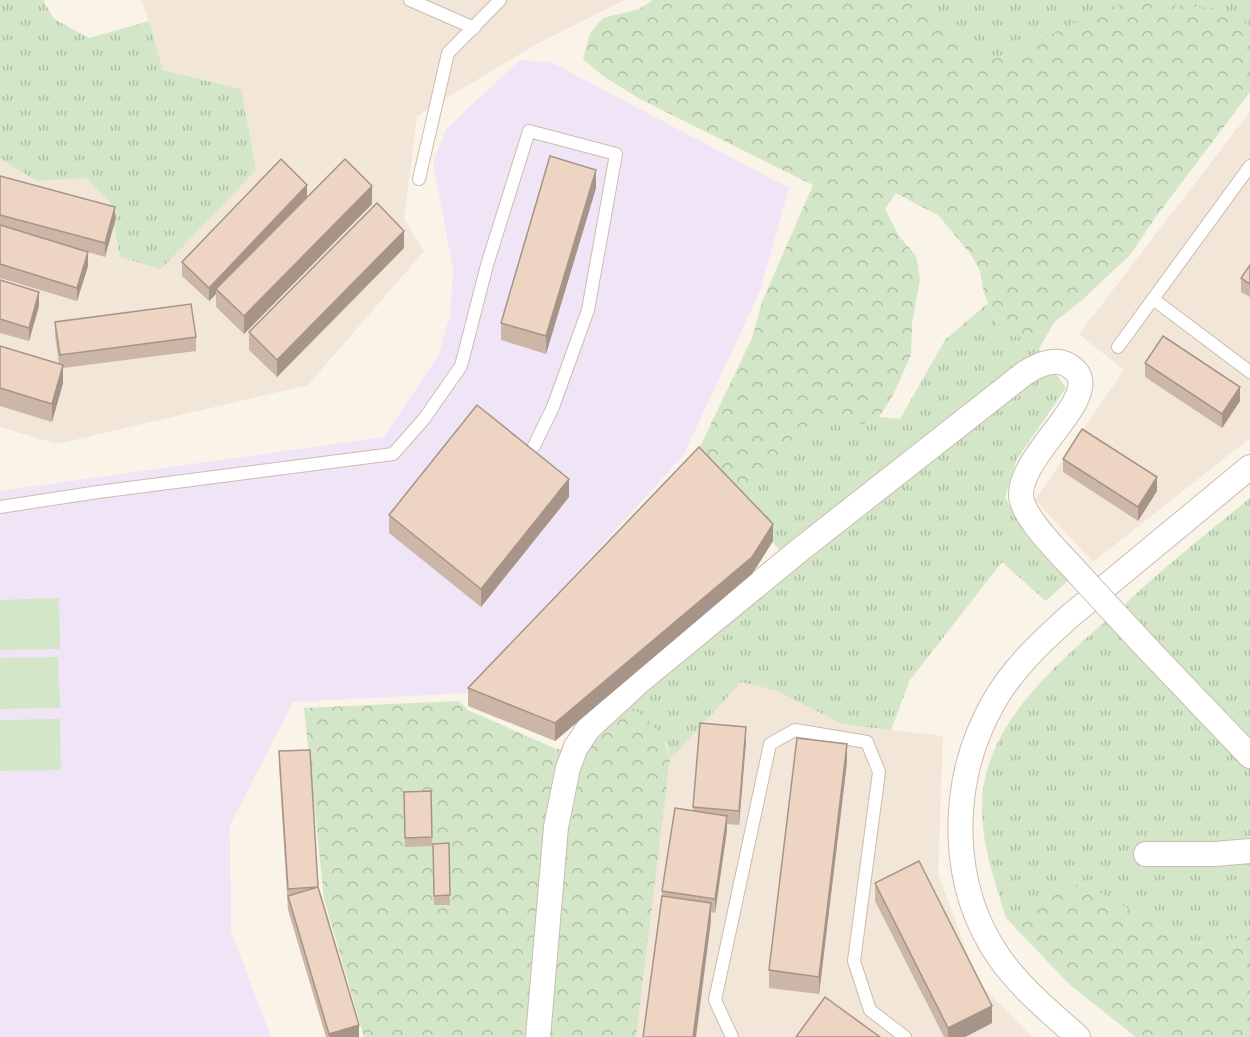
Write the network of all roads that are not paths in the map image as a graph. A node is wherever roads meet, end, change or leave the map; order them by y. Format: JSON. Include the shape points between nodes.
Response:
{"nodes":[{"id":1,"x":410,"y":0,"type":"edge"},
{"id":2,"x":500,"y":0,"type":"edge"},
{"id":3,"x":474,"y":28,"type":"junction"},
{"id":4,"x":1250,"y":166,"type":"edge"},
{"id":5,"x":419,"y":179,"type":"dead end"},
{"id":6,"x":1153,"y":298,"type":"junction"},
{"id":7,"x":1118,"y":347,"type":"dead end"},
{"id":8,"x":1250,"y":372,"type":"edge"},
{"id":9,"x":534,"y":447,"type":"edge"},
{"id":10,"x":1250,"y":467,"type":"edge"},
{"id":11,"x":0,"y":507,"type":"edge"},
{"id":12,"x":1250,"y":756,"type":"edge"},
{"id":13,"x":1250,"y":851,"type":"edge"},
{"id":14,"x":1146,"y":854,"type":"dead end"},
{"id":15,"x":538,"y":1037,"type":"edge"},
{"id":16,"x":732,"y":1037,"type":"edge"},
{"id":17,"x":906,"y":1037,"type":"edge"},
{"id":18,"x":1078,"y":1037,"type":"edge"}],
"edges":[{"from":1,"to":3,"type":"lane"},
{"from":2,"to":3,"type":"lane"},
{"from":3,"to":5,"type":"lane","via":[[448,53]]},
{"from":4,"to":6,"type":"lane"},
{"from":6,"to":7,"type":"lane"},
{"from":6,"to":8,"type":"lane"},
{"from":9,"to":11,"type":"lane","via":[[554,407],[588,310],[616,154],[529,130],[461,366],[424,419],[393,454]]},
{"from":10,"to":18,"type":"street","via":[[1044,640],[1000,692],[969,759],[961,803],[961,849],[972,903],[1001,960]]},
{"from":12,"to":15,"type":"street","bridge":true,"via":[[1025,512],[1024,477],[1073,404],[1080,385],[1078,374],[1069,366],[1049,362],[1025,373],[801,549],[640,681],[588,729],[568,768],[556,827]]},
{"from":13,"to":14,"type":"street"},
{"from":16,"to":17,"type":"lane","via":[[715,1000],[770,744],[795,730],[867,742],[879,772],[854,961],[870,1010]]}]}
